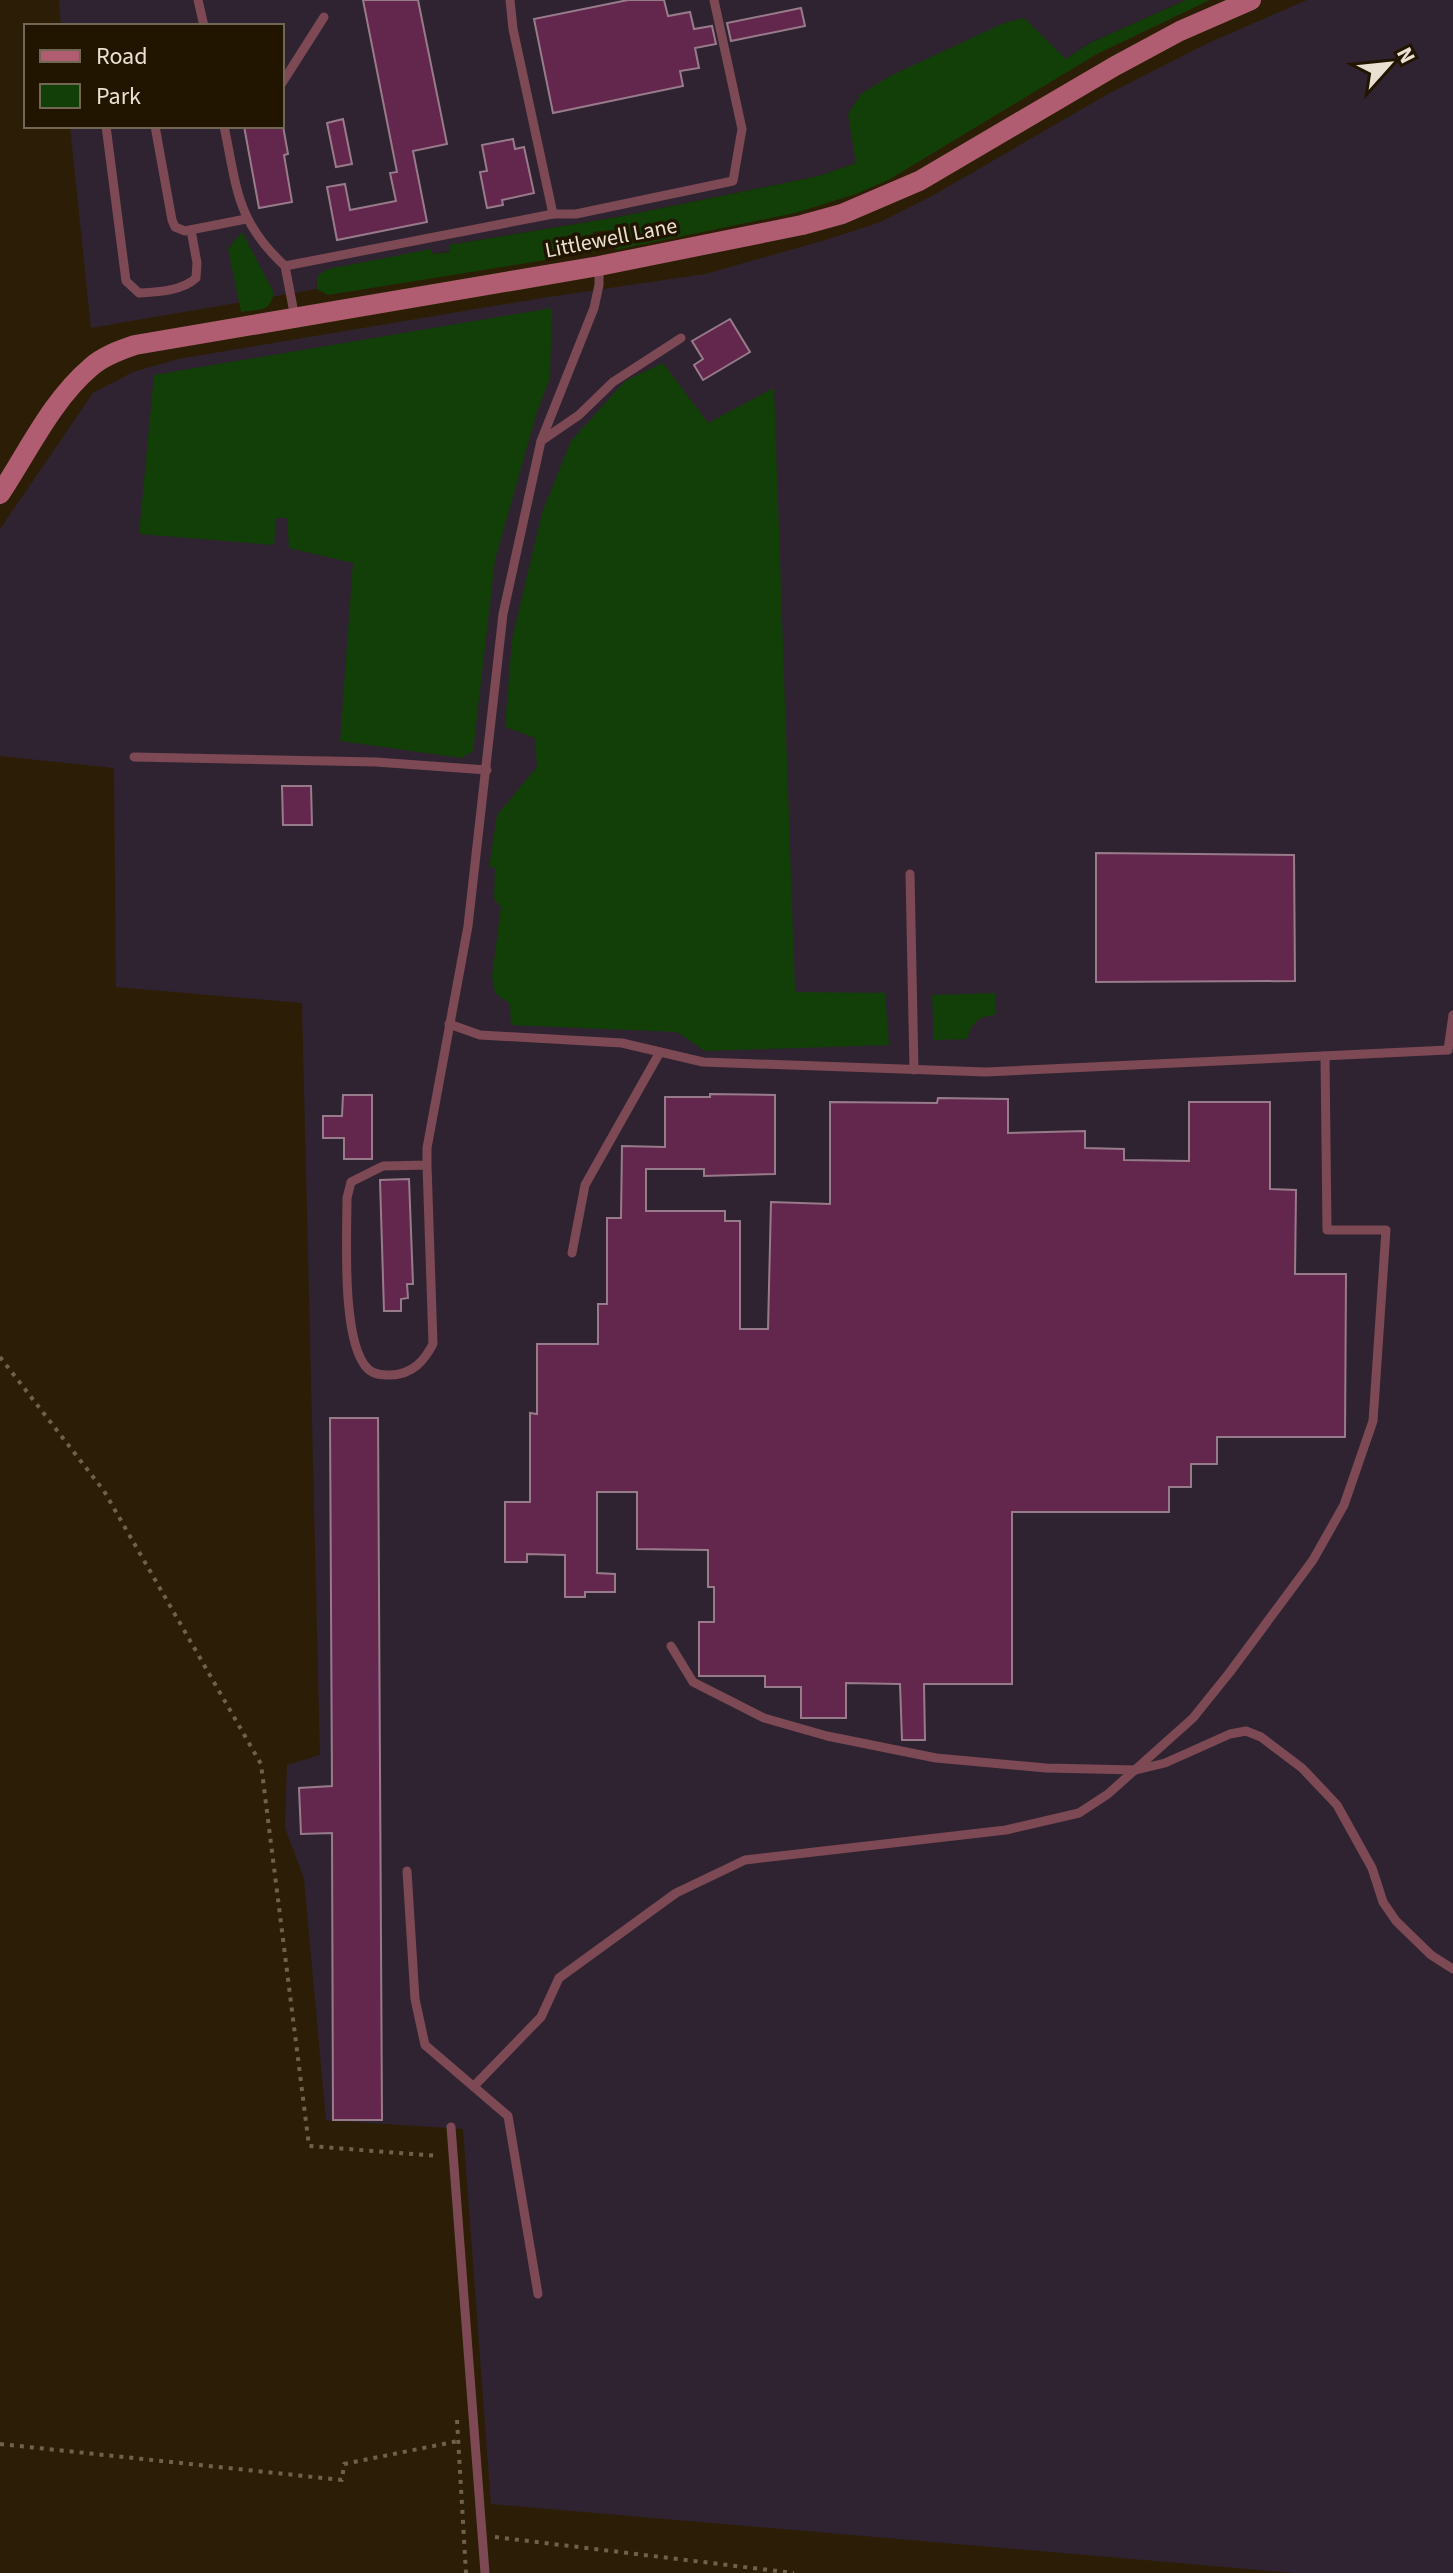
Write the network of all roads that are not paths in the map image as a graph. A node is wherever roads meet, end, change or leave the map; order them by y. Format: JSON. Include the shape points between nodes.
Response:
{"nodes":[{"id":1,"x":198,"y":0,"type":"edge"},
{"id":2,"x":510,"y":0,"type":"edge"},
{"id":3,"x":714,"y":0,"type":"edge"},
{"id":4,"x":1251,"y":0,"type":"edge"},
{"id":5,"x":324,"y":17,"type":"dead end"},
{"id":6,"x":204,"y":24,"type":"edge"},
{"id":7,"x":284,"y":80,"type":"edge"},
{"id":8,"x":106,"y":128,"type":"edge"},
{"id":9,"x":155,"y":128,"type":"edge"},
{"id":10,"x":224,"y":128,"type":"edge"},
{"id":11,"x":553,"y":214,"type":"junction"},
{"id":12,"x":246,"y":219,"type":"junction"},
{"id":13,"x":191,"y":230,"type":"junction"},
{"id":14,"x":285,"y":266,"type":"junction"},
{"id":15,"x":599,"y":266,"type":"junction"},
{"id":16,"x":295,"y":319,"type":"junction"},
{"id":17,"x":681,"y":338,"type":"dead end"},
{"id":18,"x":541,"y":441,"type":"junction"},
{"id":19,"x":0,"y":494,"type":"edge"},
{"id":20,"x":134,"y":757,"type":"dead end"},
{"id":21,"x":487,"y":770,"type":"junction"},
{"id":22,"x":910,"y":874,"type":"dead end"},
{"id":23,"x":1453,"y":1015,"type":"edge"},
{"id":24,"x":449,"y":1024,"type":"junction"},
{"id":25,"x":660,"y":1052,"type":"junction"},
{"id":26,"x":1325,"y":1056,"type":"junction"},
{"id":27,"x":914,"y":1070,"type":"junction"},
{"id":28,"x":427,"y":1165,"type":"junction"},
{"id":29,"x":572,"y":1253,"type":"dead end"},
{"id":30,"x":671,"y":1646,"type":"dead end"},
{"id":31,"x":1136,"y":1770,"type":"junction"},
{"id":32,"x":407,"y":1871,"type":"dead end"},
{"id":33,"x":1453,"y":1969,"type":"edge"},
{"id":34,"x":475,"y":2085,"type":"junction"},
{"id":35,"x":451,"y":2127,"type":"dead end"},
{"id":36,"x":538,"y":2294,"type":"dead end"},
{"id":37,"x":485,"y":2573,"type":"edge"}],
"edges":[{"from":1,"to":6,"type":"lane"},
{"from":2,"to":11,"type":"lane"},
{"from":3,"to":11,"type":"lane","via":[[742,129],[733,181],[576,214]]},
{"from":4,"to":15,"type":"street","name":"Littlewell Lane","via":[[1180,31],[874,203],[802,225]]},
{"from":5,"to":7,"type":"lane"},
{"from":8,"to":13,"type":"lane","via":[[126,281],[139,293],[189,284],[196,278],[197,263]]},
{"from":9,"to":13,"type":"lane","via":[[172,220],[175,227]]},
{"from":10,"to":12,"type":"lane"},
{"from":11,"to":14,"type":"lane"},
{"from":12,"to":13,"type":"lane"},
{"from":12,"to":14,"type":"lane","via":[[262,246]]},
{"from":14,"to":16,"type":"lane"},
{"from":15,"to":16,"type":"street","name":"Littlewell Lane"},
{"from":15,"to":18,"type":"lane","via":[[594,308]]},
{"from":16,"to":19,"type":"street","name":"Littlewell Lane","via":[[113,353],[92,366],[57,403]]},
{"from":17,"to":18,"type":"lane","via":[[613,382]]},
{"from":18,"to":21,"type":"lane","via":[[503,614]]},
{"from":20,"to":21,"type":"lane"},
{"from":21,"to":24,"type":"lane","via":[[468,926]]},
{"from":22,"to":27,"type":"lane"},
{"from":23,"to":26,"type":"lane","via":[[1448,1050]]},
{"from":24,"to":25,"type":"lane","via":[[480,1035],[622,1043]]},
{"from":24,"to":28,"type":"lane"},
{"from":25,"to":27,"type":"lane","via":[[703,1062]]},
{"from":25,"to":29,"type":"lane","via":[[585,1185]]},
{"from":26,"to":27,"type":"lane","via":[[986,1072]]},
{"from":26,"to":31,"type":"lane","via":[[1327,1230],[1386,1230],[1373,1421],[1344,1505],[1313,1560],[1193,1718]]},
{"from":28,"to":28,"type":"lane","via":[[383,1166],[351,1182],[347,1198],[353,1335],[369,1371],[381,1375],[397,1375],[423,1363],[433,1344]]},
{"from":30,"to":31,"type":"lane","via":[[693,1682],[764,1718],[827,1736],[936,1758]]},
{"from":31,"to":33,"type":"lane","via":[[1230,1734],[1246,1731],[1261,1737],[1302,1768],[1337,1805],[1396,1921]]},
{"from":31,"to":34,"type":"lane","via":[[1079,1813],[1006,1830],[745,1860],[690,1886],[559,1978],[541,2017]]},
{"from":32,"to":34,"type":"lane","via":[[415,1999],[425,2045]]},
{"from":34,"to":36,"type":"lane","via":[[508,2116]]},
{"from":35,"to":37,"type":"lane"}]}
